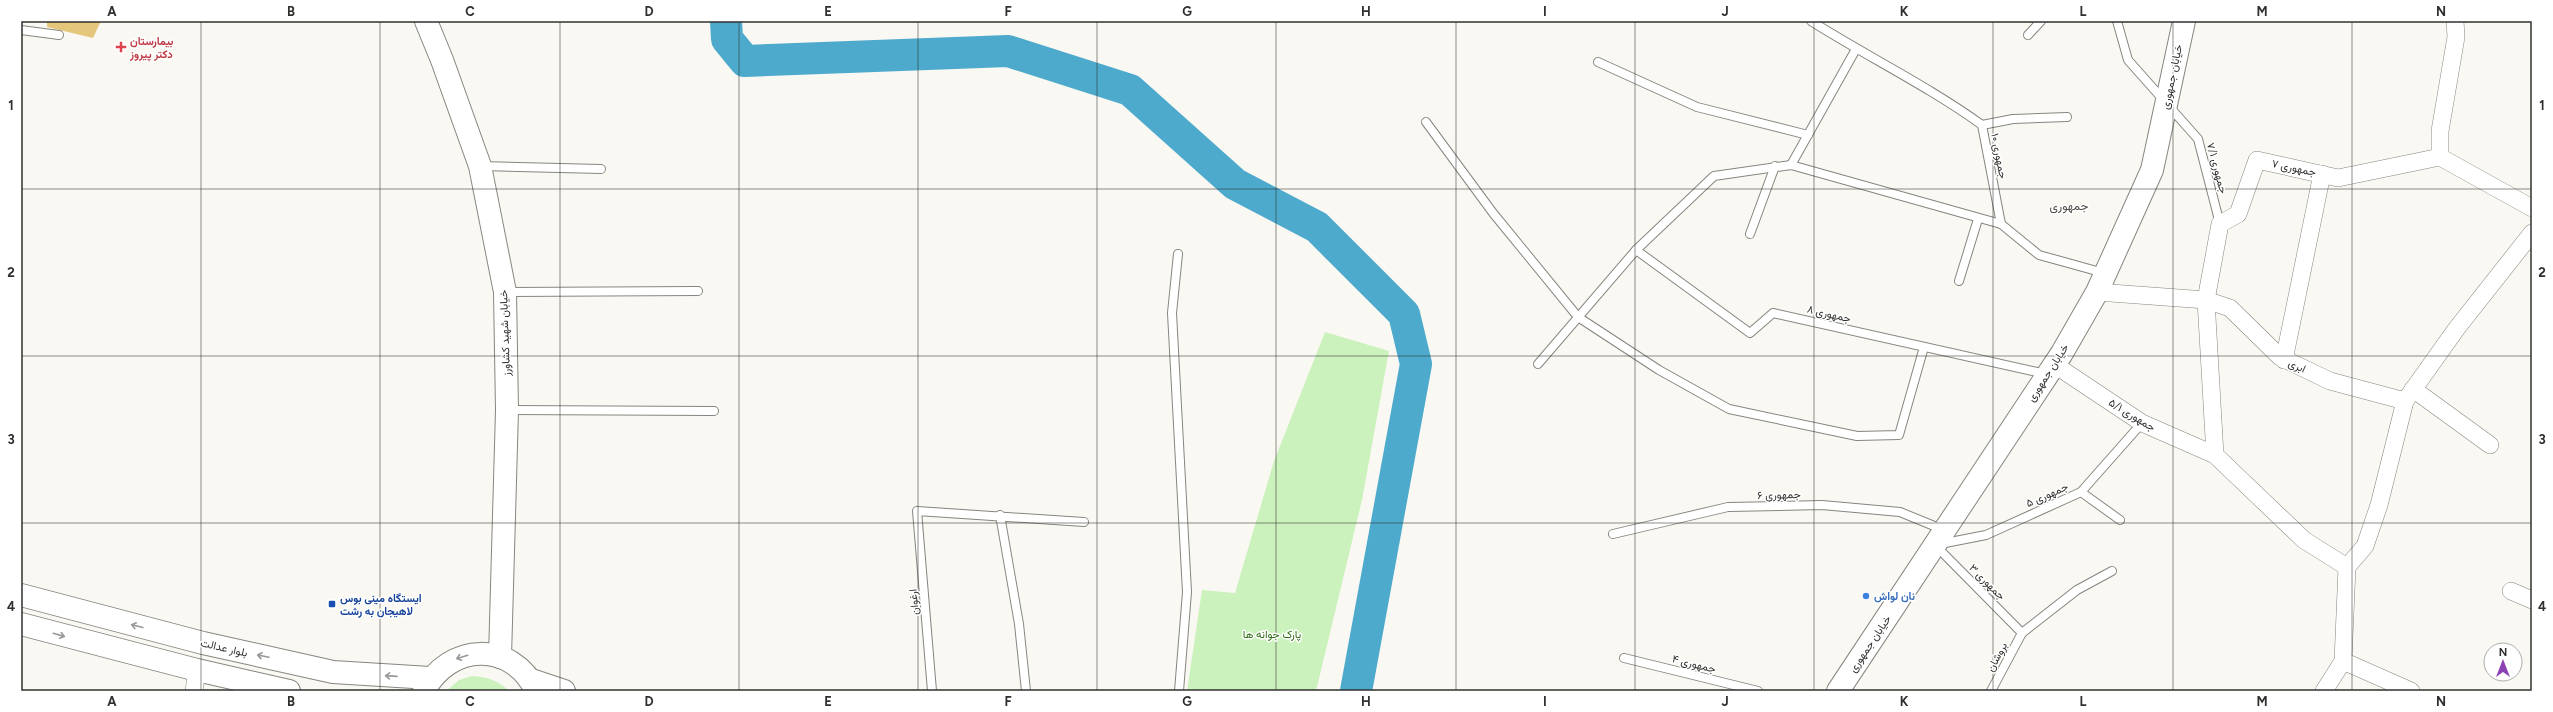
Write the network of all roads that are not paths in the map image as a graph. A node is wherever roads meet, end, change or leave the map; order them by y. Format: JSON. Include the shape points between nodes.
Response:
{"nodes":[{"id":1,"x":426,"y":21,"type":"edge"},
{"id":2,"x":1811,"y":21,"type":"edge"},
{"id":3,"x":2041,"y":21,"type":"edge"},
{"id":4,"x":2117,"y":21,"type":"edge"},
{"id":5,"x":2184,"y":21,"type":"edge"},
{"id":6,"x":2455,"y":21,"type":"edge"},
{"id":7,"x":21,"y":30,"type":"edge"},
{"id":8,"x":59,"y":35,"type":"dead end"},
{"id":9,"x":2028,"y":35,"type":"dead end"},
{"id":10,"x":1856,"y":49,"type":"junction"},
{"id":11,"x":1598,"y":62,"type":"dead end"},
{"id":12,"x":2166,"y":104,"type":"junction"},
{"id":13,"x":2067,"y":117,"type":"dead end"},
{"id":14,"x":1426,"y":122,"type":"dead end"},
{"id":15,"x":1982,"y":125,"type":"junction"},
{"id":16,"x":1808,"y":135,"type":"junction"},
{"id":17,"x":2440,"y":157,"type":"junction"},
{"id":18,"x":1791,"y":165,"type":"junction"},
{"id":19,"x":480,"y":166,"type":"junction"},
{"id":20,"x":1775,"y":166,"type":"junction"},
{"id":21,"x":601,"y":168,"type":"dead end"},
{"id":22,"x":2322,"y":174,"type":"junction"},
{"id":23,"x":2532,"y":208,"type":"edge"},
{"id":24,"x":1978,"y":219,"type":"junction"},
{"id":25,"x":2001,"y":224,"type":"junction"},
{"id":26,"x":2220,"y":224,"type":"junction"},
{"id":27,"x":2532,"y":233,"type":"edge"},
{"id":28,"x":1750,"y":234,"type":"dead end"},
{"id":29,"x":1636,"y":250,"type":"junction"},
{"id":30,"x":1178,"y":254,"type":"dead end"},
{"id":31,"x":1959,"y":281,"type":"dead end"},
{"id":32,"x":2101,"y":283,"type":"junction"},
{"id":33,"x":698,"y":291,"type":"dead end"},
{"id":34,"x":504,"y":292,"type":"junction"},
{"id":35,"x":2206,"y":300,"type":"junction"},
{"id":36,"x":1578,"y":317,"type":"junction"},
{"id":37,"x":1924,"y":347,"type":"junction"},
{"id":38,"x":2284,"y":360,"type":"junction"},
{"id":39,"x":1538,"y":364,"type":"dead end"},
{"id":40,"x":2051,"y":370,"type":"junction"},
{"id":41,"x":2409,"y":395,"type":"junction"},
{"id":42,"x":507,"y":410,"type":"junction"},
{"id":43,"x":714,"y":411,"type":"dead end"},
{"id":44,"x":2142,"y":423,"type":"junction"},
{"id":45,"x":2490,"y":445,"type":"dead end"},
{"id":46,"x":2215,"y":456,"type":"junction"},
{"id":47,"x":2080,"y":492,"type":"junction"},
{"id":48,"x":1000,"y":515,"type":"junction"},
{"id":49,"x":2120,"y":520,"type":"dead end"},
{"id":50,"x":1084,"y":522,"type":"dead end"},
{"id":51,"x":1613,"y":534,"type":"dead end"},
{"id":52,"x":1940,"y":538,"type":"junction"},
{"id":53,"x":2347,"y":567,"type":"junction"},
{"id":54,"x":2112,"y":571,"type":"dead end"},
{"id":55,"x":2511,"y":590,"type":"dead end"},
{"id":56,"x":21,"y":595,"type":"edge"},
{"id":57,"x":2532,"y":600,"type":"edge"},
{"id":58,"x":21,"y":624,"type":"edge"},
{"id":59,"x":2022,"y":634,"type":"junction"},
{"id":60,"x":500,"y":657,"type":"junction"},
{"id":61,"x":1624,"y":658,"type":"dead end"},
{"id":62,"x":2343,"y":661,"type":"junction"},
{"id":63,"x":195,"y":681,"type":"edge"},
{"id":64,"x":427,"y":685,"type":"edge"},
{"id":65,"x":534,"y":686,"type":"edge"},
{"id":66,"x":289,"y":691,"type":"edge"},
{"id":67,"x":564,"y":691,"type":"edge"},
{"id":68,"x":932,"y":691,"type":"edge"},
{"id":69,"x":1026,"y":691,"type":"edge"},
{"id":70,"x":1179,"y":691,"type":"edge"},
{"id":71,"x":1758,"y":691,"type":"edge"},
{"id":72,"x":1838,"y":691,"type":"edge"},
{"id":73,"x":1991,"y":691,"type":"edge"},
{"id":74,"x":2324,"y":691,"type":"edge"},
{"id":75,"x":2411,"y":691,"type":"edge"}],
"edges":[{"from":1,"to":19,"type":"main road","name":"خیابان شهید کشاورز"},
{"from":2,"to":10,"type":"lane","name":"جمهوری ۱۰"},
{"from":3,"to":9,"type":"lane"},
{"from":4,"to":12,"type":"lane","name":"جمهوری ۷/۱","via":[[2128,60]]},
{"from":5,"to":12,"type":"main road","name":"خیابان جمهوری"},
{"from":6,"to":17,"type":"street","via":[[2456,37],[2440,131]]},
{"from":7,"to":8,"type":"lane"},
{"from":10,"to":15,"type":"lane","name":"جمهوری ۱۰","via":[[1945,98]]},
{"from":10,"to":16,"type":"lane"},
{"from":11,"to":16,"type":"lane","via":[[1697,107]]},
{"from":12,"to":26,"type":"lane","name":"جمهوری ۷/۱","via":[[2198,139]]},
{"from":12,"to":32,"type":"main road","name":"خیابان جمهوری","via":[[2152,170]]},
{"from":13,"to":15,"type":"lane","via":[[2013,119]]},
{"from":14,"to":36,"type":"lane","via":[[1493,213]]},
{"from":15,"to":25,"type":"lane","name":"جمهوری ۱۰"},
{"from":16,"to":18,"type":"lane"},
{"from":17,"to":22,"type":"street","name":"جمهوری ۷","via":[[2338,178]]},
{"from":17,"to":23,"type":"street"},
{"from":18,"to":20,"type":"lane"},
{"from":18,"to":24,"type":"lane"},
{"from":19,"to":21,"type":"lane"},
{"from":19,"to":34,"type":"main road","name":"خیابان شهید کشاورز"},
{"from":20,"to":28,"type":"lane"},
{"from":20,"to":29,"type":"lane","via":[[1714,176]]},
{"from":22,"to":26,"type":"street","name":"جمهوری ۷","via":[[2258,160],[2238,214]]},
{"from":22,"to":38,"type":"street"},
{"from":24,"to":25,"type":"lane"},
{"from":24,"to":31,"type":"lane"},
{"from":25,"to":32,"type":"lane","via":[[2039,255]]},
{"from":26,"to":35,"type":"street"},
{"from":27,"to":41,"type":"street","via":[[2457,328]]},
{"from":29,"to":36,"type":"lane"},
{"from":29,"to":37,"type":"lane","name":"جمهوری ۸","via":[[1750,333],[1773,313]]},
{"from":30,"to":70,"type":"lane","via":[[1172,313],[1187,592]]},
{"from":32,"to":35,"type":"street"},
{"from":32,"to":40,"type":"main road","name":"خیابان جمهوری"},
{"from":33,"to":34,"type":"lane"},
{"from":34,"to":42,"type":"main road","name":"خیابان شهید کشاورز"},
{"from":35,"to":38,"type":"street","name":"ابری","via":[[2230,308]]},
{"from":35,"to":46,"type":"street"},
{"from":36,"to":37,"type":"lane","via":[[1659,370],[1729,409],[1857,436],[1899,435]]},
{"from":36,"to":39,"type":"lane"},
{"from":37,"to":40,"type":"lane","name":"جمهوری ۸"},
{"from":38,"to":41,"type":"street","name":"ابری","via":[[2330,381]]},
{"from":40,"to":44,"type":"street","name":"جمهوری ۵/۱"},
{"from":40,"to":52,"type":"main road","name":"خیابان جمهوری"},
{"from":41,"to":45,"type":"street"},
{"from":41,"to":53,"type":"street","via":[[2379,505],[2364,546]]},
{"from":42,"to":43,"type":"lane"},
{"from":42,"to":60,"type":"main road","name":"خیابان شهید کشاورز"},
{"from":44,"to":46,"type":"street","name":"جمهوری ۵/۱"},
{"from":44,"to":47,"type":"lane","name":"جمهوری ۵"},
{"from":46,"to":53,"type":"street","name":"جمهوری ۵/۱","via":[[2304,540]]},
{"from":47,"to":49,"type":"lane"},
{"from":47,"to":52,"type":"lane","name":"جمهوری ۵","via":[[1986,535]]},
{"from":48,"to":50,"type":"lane"},
{"from":48,"to":68,"type":"lane","name":"ارغوان","via":[[917,511]]},
{"from":48,"to":69,"type":"lane","via":[[1019,624]]},
{"from":51,"to":52,"type":"lane","name":"جمهوری ۶","via":[[1728,506],[1822,505],[1900,512]]},
{"from":52,"to":59,"type":"lane","name":"جمهوری ۳"},
{"from":52,"to":72,"type":"main road","name":"خیابان جمهوری"},
{"from":53,"to":62,"type":"street"},
{"from":54,"to":59,"type":"lane","via":[[2077,590]]},
{"from":55,"to":57,"type":"street"},
{"from":64,"to":56,"type":"main road","name":"بلوار عدالت","one_way":true,"via":[[333,672],[203,643]]},
{"from":58,"to":63,"type":"main road","one_way":true},
{"from":59,"to":73,"type":"lane","name":"بروشان"},
{"from":60,"to":64,"type":"main road","one_way":true,"via":[[481,653],[462,656],[444,665]]},
{"from":60,"to":65,"type":"main road","via":[[518,666]]},
{"from":61,"to":71,"type":"lane","name":"جمهوری ۴"},
{"from":62,"to":74,"type":"street"},
{"from":62,"to":75,"type":"street"},
{"from":63,"to":66,"type":"main road"},
{"from":65,"to":67,"type":"main road"}]}
